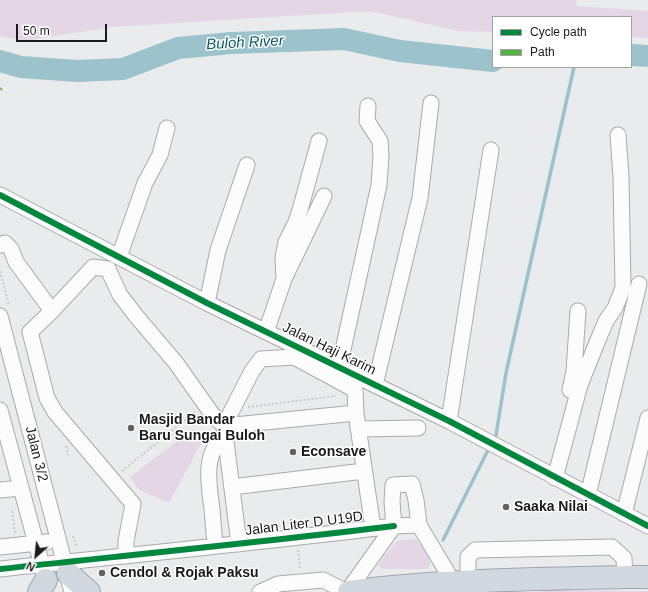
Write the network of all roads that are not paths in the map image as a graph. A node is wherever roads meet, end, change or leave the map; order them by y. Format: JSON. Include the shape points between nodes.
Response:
{"nodes":[{"id":1,"x":431,"y":103,"type":"dead end"},
{"id":2,"x":368,"y":106,"type":"dead end"},
{"id":3,"x":167,"y":128,"type":"dead end"},
{"id":4,"x":618,"y":135,"type":"dead end"},
{"id":5,"x":319,"y":140,"type":"dead end"},
{"id":6,"x":491,"y":150,"type":"dead end"},
{"id":7,"x":247,"y":165,"type":"dead end"},
{"id":8,"x":0,"y":195,"type":"edge"},
{"id":9,"x":324,"y":196,"type":"dead end"},
{"id":10,"x":0,"y":245,"type":"edge"},
{"id":11,"x":119,"y":257,"type":"junction"},
{"id":12,"x":284,"y":279,"type":"junction"},
{"id":13,"x":638,"y":284,"type":"dead end"},
{"id":14,"x":207,"y":302,"type":"junction"},
{"id":15,"x":52,"y":311,"type":"junction"},
{"id":16,"x":578,"y":311,"type":"dead end"},
{"id":17,"x":0,"y":316,"type":"edge"},
{"id":18,"x":266,"y":332,"type":"junction"},
{"id":19,"x":6,"y":358,"type":"edge"},
{"id":20,"x":339,"y":368,"type":"junction"},
{"id":21,"x":375,"y":385,"type":"junction"},
{"id":22,"x":47,"y":398,"type":"junction"},
{"id":23,"x":23,"y":400,"type":"junction"},
{"id":24,"x":0,"y":410,"type":"edge"},
{"id":25,"x":356,"y":413,"type":"junction"},
{"id":26,"x":648,"y":418,"type":"edge"},
{"id":27,"x":449,"y":421,"type":"junction"},
{"id":28,"x":418,"y":428,"type":"dead end"},
{"id":29,"x":358,"y":429,"type":"junction"},
{"id":30,"x":225,"y":431,"type":"junction"},
{"id":31,"x":564,"y":443,"type":"junction"},
{"id":32,"x":364,"y":471,"type":"junction"},
{"id":33,"x":555,"y":478,"type":"junction"},
{"id":34,"x":232,"y":486,"type":"junction"},
{"id":35,"x":22,"y":488,"type":"junction"},
{"id":36,"x":0,"y":490,"type":"edge"},
{"id":37,"x":588,"y":495,"type":"junction"},
{"id":38,"x":624,"y":514,"type":"junction"},
{"id":39,"x":419,"y":525,"type":"junction"},
{"id":40,"x":394,"y":526,"type":"junction"},
{"id":41,"x":648,"y":526,"type":"edge"},
{"id":42,"x":372,"y":528,"type":"junction"},
{"id":43,"x":58,"y":540,"type":"junction"},
{"id":44,"x":36,"y":543,"type":"junction"},
{"id":45,"x":239,"y":544,"type":"junction"},
{"id":46,"x":215,"y":546,"type":"junction"},
{"id":47,"x":0,"y":548,"type":"edge"},
{"id":48,"x":126,"y":556,"type":"junction"},
{"id":49,"x":0,"y":569,"type":"edge"},
{"id":50,"x":68,"y":576,"type":"edge"},
{"id":51,"x":625,"y":576,"type":"junction"},
{"id":52,"x":648,"y":577,"type":"edge"},
{"id":53,"x":44,"y":582,"type":"edge"},
{"id":54,"x":460,"y":582,"type":"junction"},
{"id":55,"x":89,"y":592,"type":"edge"},
{"id":56,"x":260,"y":592,"type":"edge"},
{"id":57,"x":348,"y":592,"type":"edge"}],
"edges":[{"from":1,"to":21,"type":"street","via":[[420,198]]},
{"from":2,"to":20,"type":"street","via":[[367,121],[380,141],[378,185]]},
{"from":3,"to":11,"type":"street","via":[[160,155],[145,183]]},
{"from":4,"to":31,"type":"street","via":[[623,288],[615,308],[606,321],[583,378]]},
{"from":5,"to":12,"type":"street","via":[[300,210],[286,242],[283,257]]},
{"from":6,"to":27,"type":"street"},
{"from":7,"to":14,"type":"street","via":[[218,250]]},
{"from":8,"to":11,"type":"street","name":"Jalan Haji Karim"},
{"from":9,"to":12,"type":"street"},
{"from":10,"to":15,"type":"street","via":[[5,243],[11,249],[16,262]]},
{"from":11,"to":14,"type":"street","name":"Jalan Haji Karim"},
{"from":12,"to":18,"type":"street"},
{"from":13,"to":37,"type":"street"},
{"from":14,"to":18,"type":"street","name":"Jalan Haji Karim"},
{"from":15,"to":22,"type":"street","via":[[30,332]]},
{"from":15,"to":30,"type":"street","via":[[93,267],[108,269],[120,295],[176,364]]},
{"from":16,"to":31,"type":"street","via":[[574,371],[560,429]]},
{"from":17,"to":19,"type":"street","name":"Jalan 3/2"},
{"from":18,"to":20,"type":"street","name":"Jalan Haji Karim"},
{"from":19,"to":23,"type":"street","name":"Jalan 3/2"},
{"from":20,"to":21,"type":"street","name":"Jalan Haji Karim"},
{"from":21,"to":27,"type":"street","name":"Jalan Haji Karim"},
{"from":22,"to":23,"type":"street"},
{"from":22,"to":48,"type":"street","via":[[59,417],[133,504],[126,541]]},
{"from":23,"to":43,"type":"street","name":"Jalan 3/2"},
{"from":24,"to":35,"type":"street","name":"Jalan 3/2"},
{"from":25,"to":29,"type":"street"},
{"from":25,"to":30,"type":"street"},
{"from":25,"to":30,"type":"street","via":[[355,390],[294,357],[261,359],[252,371]]},
{"from":26,"to":38,"type":"street"},
{"from":27,"to":33,"type":"street","name":"Jalan Haji Karim"},
{"from":28,"to":29,"type":"street"},
{"from":29,"to":32,"type":"street"},
{"from":30,"to":34,"type":"street"},
{"from":30,"to":46,"type":"street","via":[[210,459],[208,481]]},
{"from":31,"to":33,"type":"street"},
{"from":32,"to":34,"type":"street"},
{"from":32,"to":42,"type":"street"},
{"from":33,"to":37,"type":"street","name":"Jalan Haji Karim"},
{"from":34,"to":45,"type":"street"},
{"from":35,"to":36,"type":"street"},
{"from":35,"to":44,"type":"street","name":"Jalan 3/2"},
{"from":37,"to":38,"type":"street","name":"Jalan Haji Karim"},
{"from":38,"to":41,"type":"street","name":"Jalan Haji Karim"},
{"from":39,"to":40,"type":"street","name":"Jalan Liter D U19D"},
{"from":39,"to":40,"type":"street","via":[[412,484],[393,485]]},
{"from":39,"to":54,"type":"street"},
{"from":40,"to":42,"type":"street","name":"Jalan Liter D U19D"},
{"from":40,"to":57,"type":"street"},
{"from":42,"to":45,"type":"street","name":"Jalan Liter D U19D"},
{"from":43,"to":44,"type":"street"},
{"from":43,"to":50,"type":"street","name":"Jalan 3/2"},
{"from":44,"to":47,"type":"street"},
{"from":44,"to":53,"type":"street","name":"Jalan 3/2"},
{"from":45,"to":46,"type":"street","name":"Jalan Liter D U19D"},
{"from":46,"to":48,"type":"street","name":"Jalan Liter D U19D"},
{"from":48,"to":50,"type":"street","name":"Jalan Liter D U19D"},
{"from":49,"to":53,"type":"street","name":"Jalan Liter D U19D"},
{"from":50,"to":53,"type":"street","name":"Jalan Liter D U19D"},
{"from":50,"to":55,"type":"highway"},
{"from":51,"to":52,"type":"highway"},
{"from":51,"to":54,"type":"highway"},
{"from":51,"to":54,"type":"street","via":[[624,558],[612,547],[475,550],[468,557]]},
{"from":54,"to":57,"type":"highway","via":[[391,586]]},
{"from":56,"to":57,"type":"street","via":[[278,584],[322,580]]}]}
